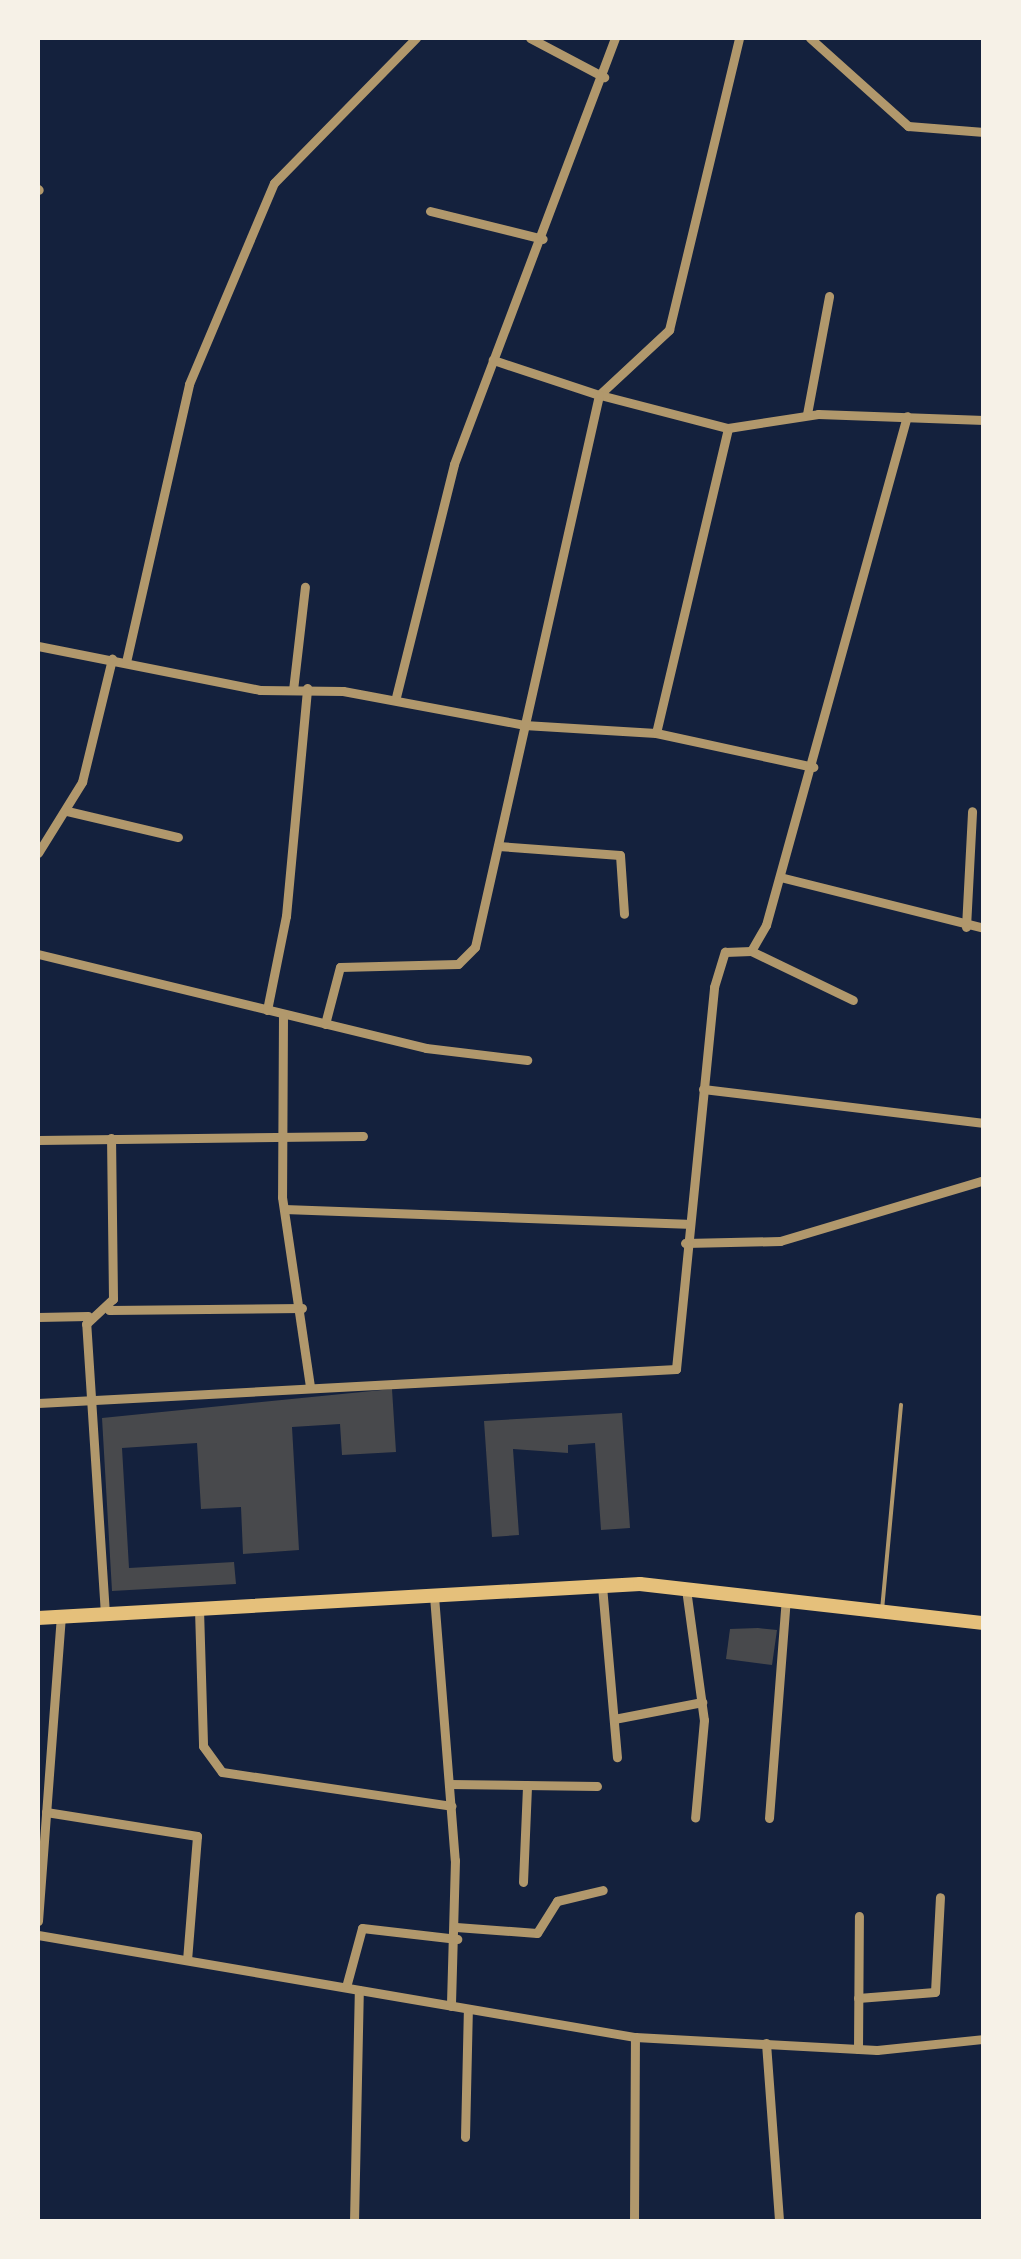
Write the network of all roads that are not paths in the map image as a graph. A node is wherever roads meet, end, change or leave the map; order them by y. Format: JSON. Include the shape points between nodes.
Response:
{"nodes":[{"id":1,"x":416,"y":38,"type":"edge"},
{"id":2,"x":530,"y":38,"type":"edge"},
{"id":3,"x":615,"y":38,"type":"edge"},
{"id":4,"x":739,"y":38,"type":"edge"},
{"id":5,"x":810,"y":38,"type":"edge"},
{"id":6,"x":604,"y":77,"type":"junction"},
{"id":7,"x":984,"y":132,"type":"edge"},
{"id":8,"x":430,"y":210,"type":"dead end"},
{"id":9,"x":542,"y":239,"type":"junction"},
{"id":10,"x":829,"y":296,"type":"dead end"},
{"id":11,"x":493,"y":360,"type":"junction"},
{"id":12,"x":600,"y":395,"type":"junction"},
{"id":13,"x":807,"y":414,"type":"junction"},
{"id":14,"x":906,"y":416,"type":"junction"},
{"id":15,"x":984,"y":420,"type":"edge"},
{"id":16,"x":728,"y":428,"type":"junction"},
{"id":17,"x":305,"y":586,"type":"dead end"},
{"id":18,"x":38,"y":646,"type":"edge"},
{"id":19,"x":112,"y":659,"type":"junction"},
{"id":20,"x":126,"y":662,"type":"junction"},
{"id":21,"x":307,"y":688,"type":"junction"},
{"id":22,"x":293,"y":690,"type":"junction"},
{"id":23,"x":396,"y":697,"type":"junction"},
{"id":24,"x":524,"y":724,"type":"junction"},
{"id":25,"x":656,"y":733,"type":"junction"},
{"id":26,"x":813,"y":767,"type":"junction"},
{"id":27,"x":67,"y":811,"type":"junction"},
{"id":28,"x":972,"y":811,"type":"dead end"},
{"id":29,"x":178,"y":837,"type":"dead end"},
{"id":30,"x":498,"y":846,"type":"junction"},
{"id":31,"x":38,"y":853,"type":"edge"},
{"id":32,"x":780,"y":878,"type":"junction"},
{"id":33,"x":624,"y":914,"type":"dead end"},
{"id":34,"x":966,"y":927,"type":"junction"},
{"id":35,"x":984,"y":928,"type":"edge"},
{"id":36,"x":751,"y":951,"type":"junction"},
{"id":37,"x":38,"y":954,"type":"edge"},
{"id":38,"x":853,"y":1000,"type":"dead end"},
{"id":39,"x":267,"y":1010,"type":"junction"},
{"id":40,"x":283,"y":1015,"type":"junction"},
{"id":41,"x":325,"y":1024,"type":"junction"},
{"id":42,"x":526,"y":1060,"type":"dead end"},
{"id":43,"x":703,"y":1089,"type":"junction"},
{"id":44,"x":984,"y":1124,"type":"edge"},
{"id":45,"x":284,"y":1136,"type":"junction"},
{"id":46,"x":363,"y":1136,"type":"dead end"},
{"id":47,"x":112,"y":1138,"type":"junction"},
{"id":48,"x":38,"y":1140,"type":"edge"},
{"id":49,"x":984,"y":1180,"type":"edge"},
{"id":50,"x":284,"y":1209,"type":"junction"},
{"id":51,"x":686,"y":1224,"type":"junction"},
{"id":52,"x":684,"y":1243,"type":"junction"},
{"id":53,"x":302,"y":1308,"type":"junction"},
{"id":54,"x":108,"y":1310,"type":"junction"},
{"id":55,"x":88,"y":1316,"type":"junction"},
{"id":56,"x":38,"y":1317,"type":"edge"},
{"id":57,"x":310,"y":1386,"type":"junction"},
{"id":58,"x":91,"y":1402,"type":"junction"},
{"id":59,"x":38,"y":1403,"type":"edge"},
{"id":60,"x":901,"y":1405,"type":"dead end"},
{"id":61,"x":602,"y":1586,"type":"junction"},
{"id":62,"x":686,"y":1586,"type":"junction"},
{"id":63,"x":434,"y":1596,"type":"junction"},
{"id":64,"x":786,"y":1596,"type":"junction"},
{"id":65,"x":200,"y":1609,"type":"junction"},
{"id":66,"x":882,"y":1610,"type":"junction"},
{"id":67,"x":105,"y":1614,"type":"junction"},
{"id":68,"x":61,"y":1616,"type":"junction"},
{"id":69,"x":38,"y":1618,"type":"edge"},
{"id":70,"x":984,"y":1623,"type":"edge"},
{"id":71,"x":702,"y":1702,"type":"junction"},
{"id":72,"x":614,"y":1719,"type":"junction"},
{"id":73,"x":617,"y":1757,"type":"dead end"},
{"id":74,"x":449,"y":1784,"type":"junction"},
{"id":75,"x":528,"y":1785,"type":"junction"},
{"id":76,"x":597,"y":1786,"type":"dead end"},
{"id":77,"x":451,"y":1806,"type":"junction"},
{"id":78,"x":46,"y":1812,"type":"junction"},
{"id":79,"x":696,"y":1818,"type":"dead end"},
{"id":80,"x":769,"y":1818,"type":"dead end"},
{"id":81,"x":524,"y":1882,"type":"dead end"},
{"id":82,"x":603,"y":1890,"type":"dead end"},
{"id":83,"x":940,"y":1897,"type":"dead end"},
{"id":84,"x":859,"y":1916,"type":"dead end"},
{"id":85,"x":38,"y":1921,"type":"edge"},
{"id":86,"x":456,"y":1926,"type":"junction"},
{"id":87,"x":38,"y":1935,"type":"edge"},
{"id":88,"x":457,"y":1938,"type":"junction"},
{"id":89,"x":188,"y":1960,"type":"junction"},
{"id":90,"x":346,"y":1987,"type":"junction"},
{"id":91,"x":359,"y":1990,"type":"junction"},
{"id":92,"x":858,"y":1998,"type":"junction"},
{"id":93,"x":451,"y":2006,"type":"junction"},
{"id":94,"x":468,"y":2008,"type":"junction"},
{"id":95,"x":635,"y":2038,"type":"junction"},
{"id":96,"x":984,"y":2039,"type":"edge"},
{"id":97,"x":766,"y":2043,"type":"junction"},
{"id":98,"x":858,"y":2049,"type":"junction"},
{"id":99,"x":465,"y":2136,"type":"dead end"},
{"id":100,"x":354,"y":2222,"type":"edge"},
{"id":101,"x":634,"y":2222,"type":"edge"},
{"id":102,"x":780,"y":2222,"type":"edge"}],
"edges":[{"from":1,"to":20,"type":"street","via":[[274,183],[189,384]]},
{"from":2,"to":6,"type":"street"},
{"from":3,"to":6,"type":"street"},
{"from":4,"to":12,"type":"street","via":[[669,330]]},
{"from":5,"to":7,"type":"street","via":[[908,126]]},
{"from":6,"to":9,"type":"street"},
{"from":8,"to":9,"type":"street"},
{"from":9,"to":11,"type":"street"},
{"from":10,"to":13,"type":"street"},
{"from":11,"to":12,"type":"street"},
{"from":11,"to":23,"type":"street","via":[[449,482]]},
{"from":12,"to":16,"type":"street"},
{"from":12,"to":24,"type":"street"},
{"from":13,"to":14,"type":"street"},
{"from":13,"to":16,"type":"street"},
{"from":14,"to":15,"type":"street"},
{"from":14,"to":26,"type":"street"},
{"from":16,"to":25,"type":"street"},
{"from":17,"to":22,"type":"street"},
{"from":18,"to":19,"type":"street"},
{"from":19,"to":20,"type":"street"},
{"from":19,"to":27,"type":"street"},
{"from":20,"to":22,"type":"street"},
{"from":21,"to":22,"type":"street"},
{"from":21,"to":23,"type":"street"},
{"from":21,"to":39,"type":"street","via":[[286,916]]},
{"from":23,"to":24,"type":"street"},
{"from":24,"to":25,"type":"street"},
{"from":24,"to":30,"type":"street"},
{"from":25,"to":26,"type":"street"},
{"from":26,"to":32,"type":"street"},
{"from":27,"to":29,"type":"street"},
{"from":27,"to":31,"type":"street"},
{"from":28,"to":34,"type":"street"},
{"from":30,"to":33,"type":"street","via":[[620,855]]},
{"from":30,"to":41,"type":"street","via":[[466,962],[340,967]]},
{"from":32,"to":34,"type":"street"},
{"from":32,"to":36,"type":"street"},
{"from":34,"to":35,"type":"street"},
{"from":36,"to":38,"type":"street"},
{"from":36,"to":43,"type":"street","via":[[732,948],[721,960]]},
{"from":37,"to":39,"type":"street"},
{"from":39,"to":40,"type":"street"},
{"from":40,"to":41,"type":"street"},
{"from":40,"to":45,"type":"street"},
{"from":41,"to":42,"type":"street"},
{"from":43,"to":44,"type":"street"},
{"from":43,"to":51,"type":"street"},
{"from":45,"to":46,"type":"street"},
{"from":45,"to":47,"type":"street"},
{"from":45,"to":50,"type":"street"},
{"from":47,"to":48,"type":"street"},
{"from":47,"to":54,"type":"street"},
{"from":49,"to":52,"type":"street","via":[[780,1241]]},
{"from":50,"to":51,"type":"street"},
{"from":50,"to":53,"type":"street"},
{"from":51,"to":52,"type":"street"},
{"from":52,"to":57,"type":"street","via":[[676,1369]]},
{"from":53,"to":54,"type":"street"},
{"from":53,"to":57,"type":"street"},
{"from":54,"to":55,"type":"street"},
{"from":55,"to":56,"type":"street"},
{"from":55,"to":58,"type":"street"},
{"from":57,"to":58,"type":"street"},
{"from":58,"to":59,"type":"street"},
{"from":58,"to":67,"type":"street"},
{"from":60,"to":66,"type":"lane"},
{"from":61,"to":62,"type":"highway"},
{"from":61,"to":63,"type":"highway"},
{"from":61,"to":72,"type":"street"},
{"from":62,"to":64,"type":"highway"},
{"from":62,"to":71,"type":"street"},
{"from":63,"to":65,"type":"highway"},
{"from":63,"to":74,"type":"street"},
{"from":64,"to":66,"type":"highway"},
{"from":64,"to":80,"type":"street"},
{"from":65,"to":67,"type":"highway"},
{"from":65,"to":77,"type":"street","via":[[203,1746],[222,1772]]},
{"from":66,"to":70,"type":"highway"},
{"from":67,"to":68,"type":"highway"},
{"from":68,"to":69,"type":"highway"},
{"from":68,"to":78,"type":"street"},
{"from":71,"to":72,"type":"street"},
{"from":71,"to":79,"type":"street"},
{"from":72,"to":73,"type":"street"},
{"from":74,"to":75,"type":"street"},
{"from":74,"to":77,"type":"street"},
{"from":75,"to":76,"type":"street"},
{"from":75,"to":81,"type":"street"},
{"from":77,"to":86,"type":"street"},
{"from":78,"to":85,"type":"street"},
{"from":78,"to":89,"type":"street","via":[[196,1836]]},
{"from":82,"to":86,"type":"street","via":[[557,1901],[537,1933]]},
{"from":83,"to":92,"type":"street","via":[[934,1992]]},
{"from":84,"to":92,"type":"street"},
{"from":86,"to":88,"type":"street"},
{"from":87,"to":89,"type":"street"},
{"from":88,"to":90,"type":"street","via":[[362,1928]]},
{"from":88,"to":93,"type":"street"},
{"from":89,"to":90,"type":"street"},
{"from":90,"to":91,"type":"street"},
{"from":91,"to":93,"type":"street"},
{"from":91,"to":100,"type":"street"},
{"from":92,"to":98,"type":"street"},
{"from":93,"to":94,"type":"street"},
{"from":94,"to":95,"type":"street"},
{"from":94,"to":99,"type":"street"},
{"from":95,"to":97,"type":"street"},
{"from":95,"to":101,"type":"street"},
{"from":96,"to":98,"type":"street"},
{"from":97,"to":98,"type":"street"},
{"from":97,"to":102,"type":"street"}]}
